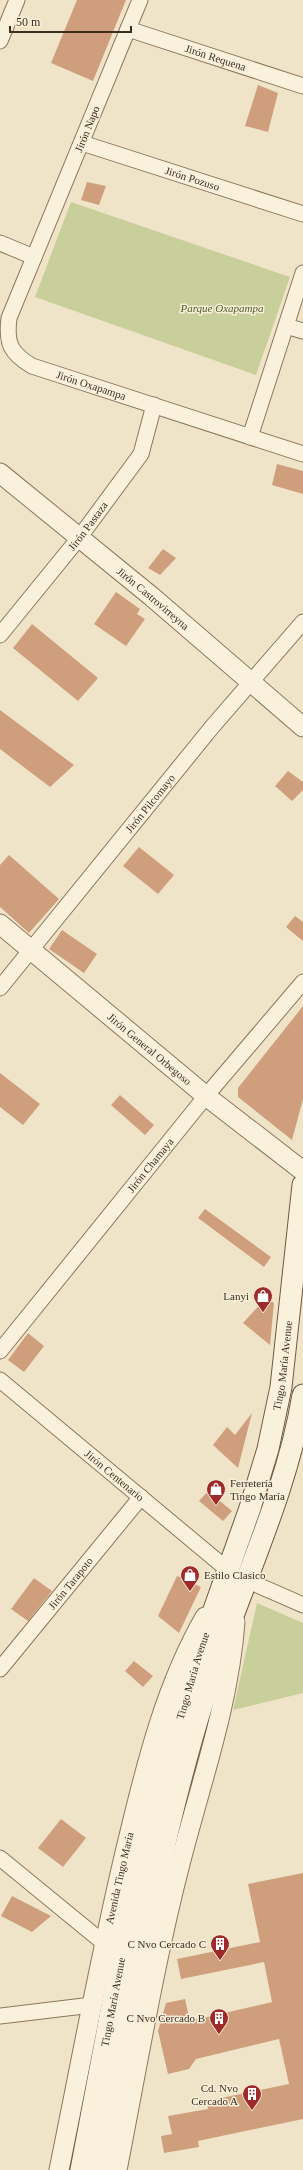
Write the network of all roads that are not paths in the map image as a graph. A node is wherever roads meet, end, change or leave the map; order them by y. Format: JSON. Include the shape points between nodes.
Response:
{"nodes":[{"id":1,"x":17,"y":0,"type":"edge"},
{"id":2,"x":140,"y":0,"type":"edge"},
{"id":3,"x":128,"y":29,"type":"junction"},
{"id":4,"x":0,"y":41,"type":"edge"},
{"id":5,"x":303,"y":86,"type":"edge"},
{"id":6,"x":82,"y":143,"type":"junction"},
{"id":7,"x":303,"y":214,"type":"edge"},
{"id":8,"x":0,"y":244,"type":"edge"},
{"id":9,"x":34,"y":257,"type":"junction"},
{"id":10,"x":303,"y":273,"type":"edge"},
{"id":11,"x":286,"y":326,"type":"junction"},
{"id":12,"x":303,"y":331,"type":"edge"},
{"id":13,"x":154,"y":405,"type":"junction"},
{"id":14,"x":250,"y":436,"type":"junction"},
{"id":15,"x":303,"y":454,"type":"edge"},
{"id":16,"x":0,"y":473,"type":"edge"},
{"id":17,"x":79,"y":538,"type":"junction"},
{"id":18,"x":303,"y":622,"type":"edge"},
{"id":19,"x":0,"y":635,"type":"edge"},
{"id":20,"x":251,"y":682,"type":"junction"},
{"id":21,"x":303,"y":726,"type":"edge"},
{"id":22,"x":0,"y":924,"type":"edge"},
{"id":23,"x":32,"y":949,"type":"junction"},
{"id":24,"x":303,"y":982,"type":"edge"},
{"id":25,"x":0,"y":988,"type":"edge"},
{"id":26,"x":206,"y":1096,"type":"junction"},
{"id":27,"x":303,"y":1171,"type":"edge"},
{"id":28,"x":303,"y":1185,"type":"edge"},
{"id":29,"x":296,"y":1322,"type":"edge"},
{"id":30,"x":0,"y":1351,"type":"edge"},
{"id":31,"x":0,"y":1380,"type":"edge"},
{"id":32,"x":303,"y":1394,"type":"edge"},
{"id":33,"x":141,"y":1498,"type":"junction"},
{"id":34,"x":237,"y":1575,"type":"junction"},
{"id":35,"x":227,"y":1602,"type":"junction"},
{"id":36,"x":303,"y":1605,"type":"edge"},
{"id":37,"x":0,"y":1669,"type":"edge"},
{"id":38,"x":0,"y":1858,"type":"edge"},
{"id":39,"x":105,"y":1944,"type":"junction"},
{"id":40,"x":92,"y":2005,"type":"junction"},
{"id":41,"x":0,"y":2016,"type":"edge"},
{"id":42,"x":59,"y":2170,"type":"edge"},
{"id":43,"x":81,"y":2170,"type":"edge"},
{"id":44,"x":99,"y":2170,"type":"edge"},
{"id":45,"x":117,"y":2170,"type":"edge"}],
"edges":[{"from":1,"to":4,"type":"street"},
{"from":2,"to":3,"type":"street","name":"Jirón Napo"},
{"from":3,"to":5,"type":"street","name":"Jirón Requena"},
{"from":3,"to":6,"type":"street","name":"Jirón Napo"},
{"from":6,"to":7,"type":"street","name":"Jirón Pozuso"},
{"from":6,"to":9,"type":"street","name":"Jirón Napo"},
{"from":8,"to":9,"type":"street"},
{"from":9,"to":13,"type":"street","name":"Jirón Oxapampa","via":[[9,318],[7,331],[11,348],[18,358],[32,366]]},
{"from":10,"to":11,"type":"street"},
{"from":11,"to":12,"type":"street"},
{"from":11,"to":14,"type":"street"},
{"from":13,"to":14,"type":"street","name":"Jirón Oxapampa"},
{"from":13,"to":17,"type":"street","name":"Jirón Pastaza","via":[[141,454]]},
{"from":14,"to":15,"type":"street","name":"Jirón Oxapampa"},
{"from":16,"to":17,"type":"street","name":"Jirón Castrovirreyna"},
{"from":17,"to":19,"type":"street","name":"Jirón Pastaza"},
{"from":17,"to":20,"type":"street","name":"Jirón Castrovirreyna"},
{"from":18,"to":20,"type":"street","name":"Jirón Pilcomayo"},
{"from":20,"to":21,"type":"street","name":"Jirón Castrovirreyna"},
{"from":20,"to":23,"type":"street","name":"Jirón Pilcomayo","via":[[212,726]]},
{"from":22,"to":23,"type":"street","name":"Jirón General Orbegoso"},
{"from":23,"to":25,"type":"street","name":"Jirón Pilcomayo"},
{"from":23,"to":26,"type":"street","name":"Jirón General Orbegoso"},
{"from":24,"to":26,"type":"street","name":"Jirón Chamaya"},
{"from":26,"to":27,"type":"street","name":"Jirón General Orbegoso"},
{"from":26,"to":30,"type":"street","name":"Jirón Chamaya"},
{"from":28,"to":29,"type":"main road","name":"Tingo María Avenue"},
{"from":29,"to":34,"type":"main road","name":"Tingo María Avenue","via":[[268,1449],[250,1508]]},
{"from":31,"to":33,"type":"street","name":"Jirón Centenario"},
{"from":32,"to":34,"type":"main road","name":"Tingo María Avenue","via":[[291,1450],[281,1480]]},
{"from":33,"to":34,"type":"street","name":"Jirón Centenario"},
{"from":33,"to":37,"type":"street","name":"Jirón Tarapoto"},
{"from":34,"to":35,"type":"main road","name":"Tingo María Avenue"},
{"from":34,"to":36,"type":"street","name":"Jirón Centenario"},
{"from":35,"to":39,"type":"street","name":"Avenida Tingo María","via":[[205,1616],[192,1640],[164,1708],[132,1826]]},
{"from":35,"to":43,"type":"main road","name":"Tingo María Avenue","via":[[185,1695],[151,1824],[124,1943]]},
{"from":35,"to":44,"type":"main road","name":"Tingo María Avenue","via":[[153,1900]]},
{"from":35,"to":45,"type":"street","name":"Tingo María Avenue","via":[[227,1682],[162,1942]]},
{"from":38,"to":39,"type":"street"},
{"from":39,"to":40,"type":"street","name":"Avenida Tingo María"},
{"from":40,"to":41,"type":"street"},
{"from":40,"to":42,"type":"street","name":"Avenida Tingo María"}]}
